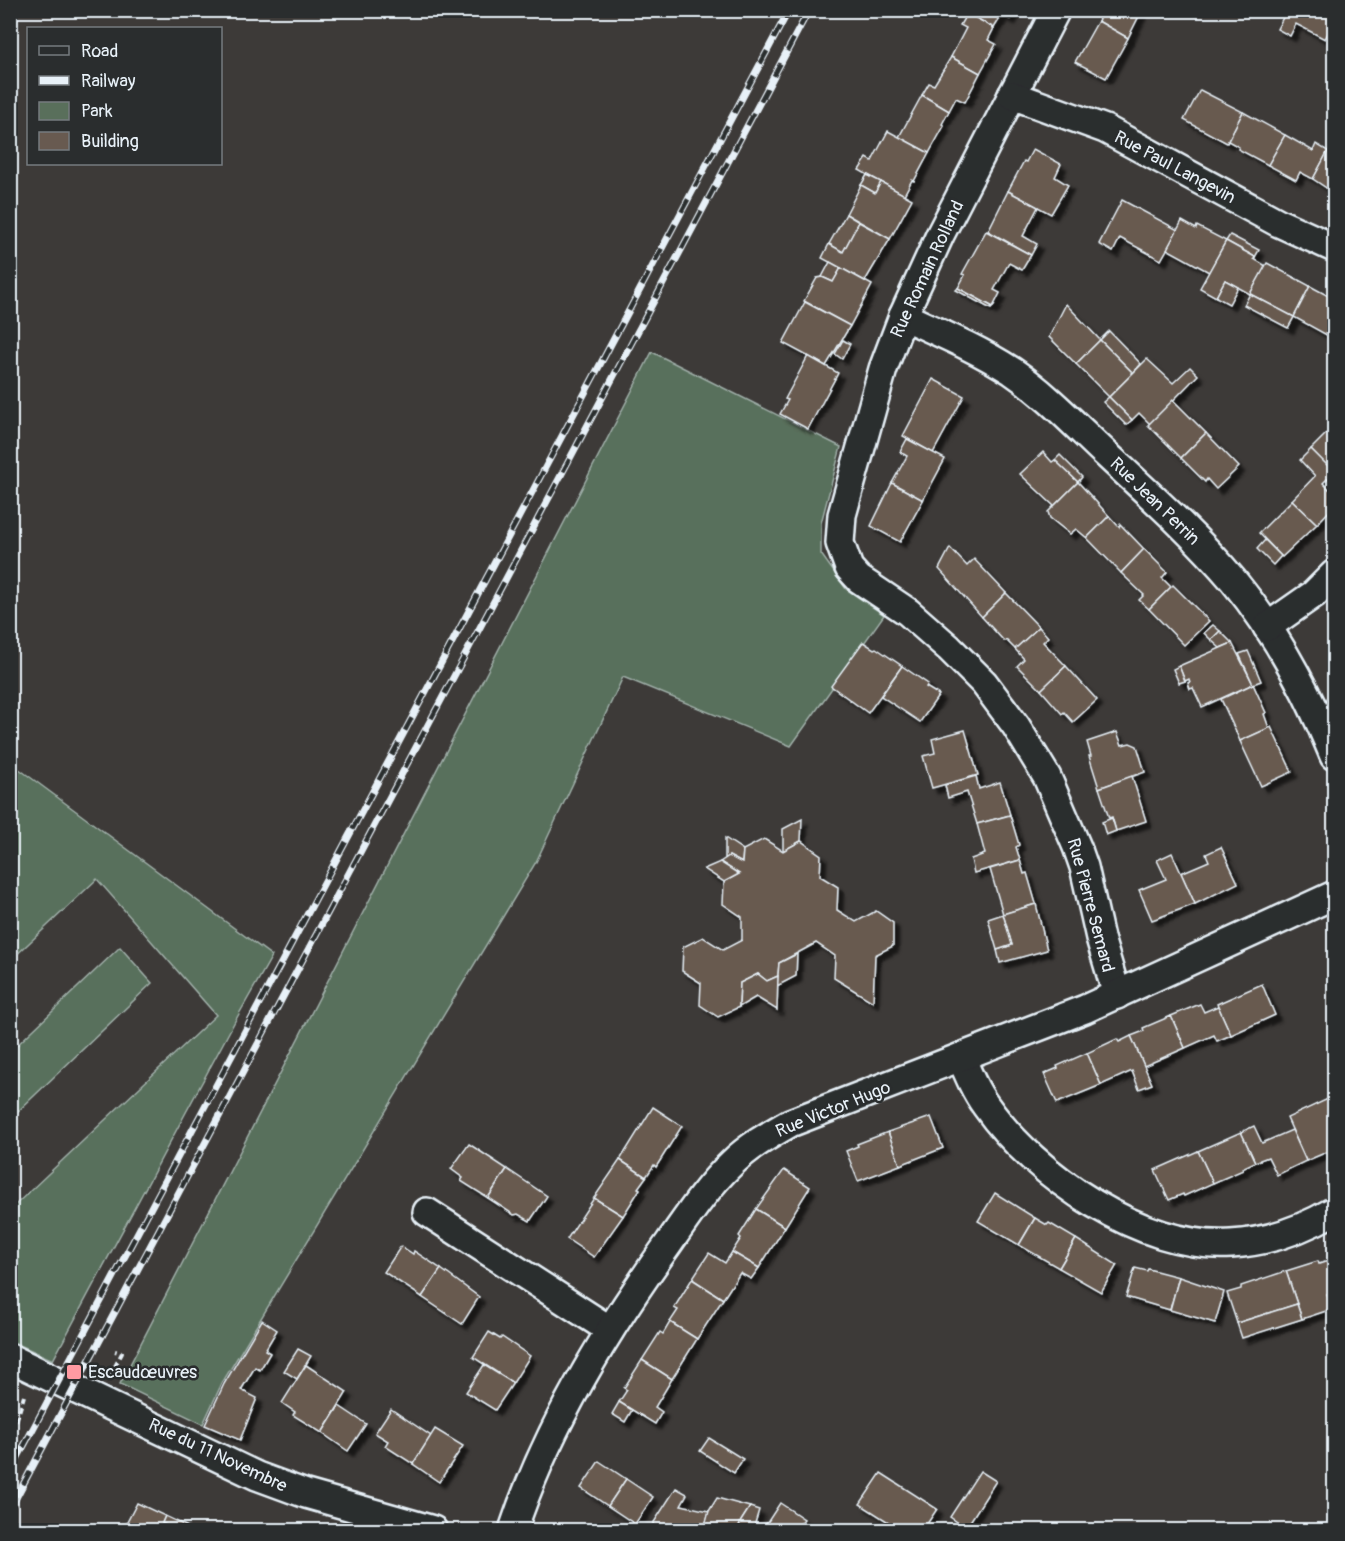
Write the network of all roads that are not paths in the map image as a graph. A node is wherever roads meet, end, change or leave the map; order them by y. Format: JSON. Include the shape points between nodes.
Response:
{"nodes":[{"id":1,"x":1056,"y":10,"type":"edge"},
{"id":2,"x":1012,"y":95,"type":"junction"},
{"id":3,"x":1335,"y":248,"type":"edge"},
{"id":4,"x":903,"y":316,"type":"junction"},
{"id":5,"x":840,"y":543,"type":"joint"},
{"id":6,"x":1335,"y":574,"type":"edge"},
{"id":7,"x":1267,"y":627,"type":"junction"},
{"id":8,"x":1335,"y":756,"type":"edge"},
{"id":9,"x":1335,"y":895,"type":"edge"},
{"id":10,"x":1117,"y":995,"type":"junction"},
{"id":11,"x":961,"y":1058,"type":"junction"},
{"id":12,"x":1335,"y":1211,"type":"edge"},
{"id":13,"x":427,"y":1212,"type":"dead end"},
{"id":14,"x":610,"y":1330,"type":"junction"},
{"id":15,"x":21,"y":1363,"type":"edge"},
{"id":16,"x":433,"y":1530,"type":"edge"},
{"id":17,"x":513,"y":1530,"type":"edge"}],
"edges":[{"from":1,"to":2,"type":"street","name":"Rue Romain Rolland"},
{"from":2,"to":3,"type":"street","name":"Rue Paul Langevin","via":[[1105,129],[1280,223]]},
{"from":2,"to":4,"type":"street","name":"Rue Romain Rolland"},
{"from":4,"to":5,"type":"street","name":"Rue Romain Rolland","via":[[883,369],[842,515]]},
{"from":4,"to":7,"type":"street","name":"Rue Jean Perrin","via":[[990,357],[1034,388],[1214,559]]},
{"from":5,"to":10,"type":"street","name":"Rue Pierre Semard","via":[[849,568],[859,579],[908,612],[949,648],[984,683],[1016,726],[1051,785],[1077,846]]},
{"from":6,"to":7,"type":"street"},
{"from":7,"to":8,"type":"street","name":"Rue Jean Perrin"},
{"from":9,"to":10,"type":"street","name":"Rue Victor Hugo"},
{"from":10,"to":11,"type":"street","name":"Rue Victor Hugo"},
{"from":11,"to":12,"type":"street","via":[[986,1107],[1026,1151],[1105,1210],[1149,1231],[1205,1244],[1241,1243],[1297,1229]]},
{"from":11,"to":14,"type":"street","name":"Rue Victor Hugo","via":[[790,1123],[746,1150],[700,1200]]},
{"from":13,"to":14,"type":"street"},
{"from":14,"to":17,"type":"street","name":"Rue Victor Hugo","via":[[538,1466]]},
{"from":15,"to":16,"type":"street","name":"Rue du 11 Novembre","via":[[256,1476]]}]}
